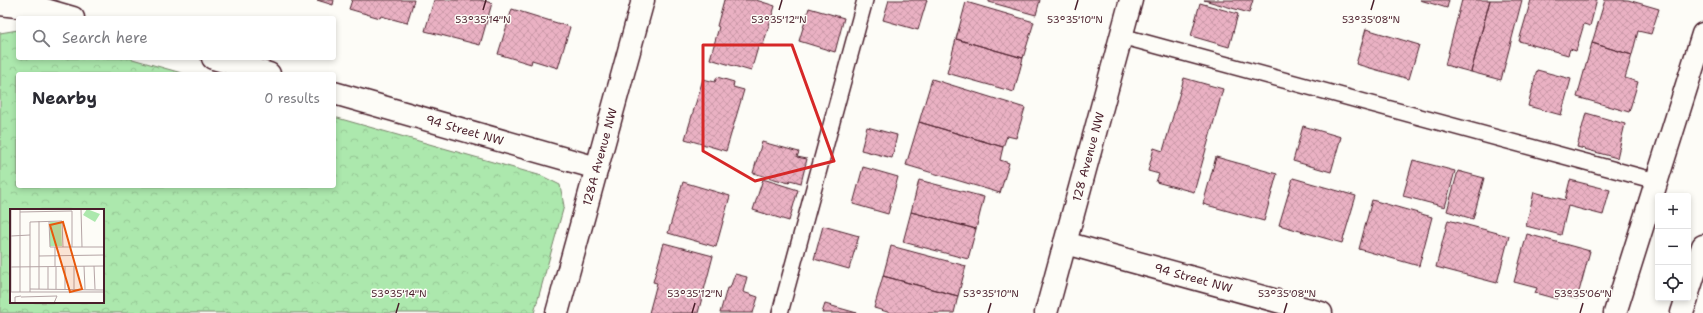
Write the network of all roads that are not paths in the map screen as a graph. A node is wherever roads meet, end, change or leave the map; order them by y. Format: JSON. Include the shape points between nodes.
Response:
{"nodes":[{"id":1,"x":643,"y":0,"type":"edge"},
{"id":2,"x":865,"y":0,"type":"edge"},
{"id":3,"x":1131,"y":0,"type":"edge"},
{"id":4,"x":0,"y":4,"type":"edge"},
{"id":5,"x":66,"y":16,"type":"edge"},
{"id":6,"x":1703,"y":34,"type":"edge"},
{"id":7,"x":1121,"y":36,"type":"junction"},
{"id":8,"x":220,"y":60,"type":"edge"},
{"id":9,"x":262,"y":72,"type":"edge"},
{"id":10,"x":336,"y":94,"type":"edge"},
{"id":11,"x":597,"y":168,"type":"junction"},
{"id":12,"x":1656,"y":181,"type":"junction"},
{"id":13,"x":1065,"y":243,"type":"junction"},
{"id":14,"x":1703,"y":246,"type":"edge"},
{"id":15,"x":1691,"y":284,"type":"edge"},
{"id":16,"x":1685,"y":301,"type":"edge"},
{"id":17,"x":557,"y":313,"type":"edge"},
{"id":18,"x":780,"y":313,"type":"edge"},
{"id":19,"x":1046,"y":313,"type":"edge"},
{"id":20,"x":1320,"y":313,"type":"edge"},
{"id":21,"x":1615,"y":313,"type":"edge"},
{"id":22,"x":1682,"y":313,"type":"edge"}],
"edges":[{"from":1,"to":11,"type":"street","name":"128A Avenue NW"},
{"from":2,"to":18,"type":"lane"},
{"from":3,"to":7,"type":"street","name":"128 Avenue NW"},
{"from":4,"to":5,"type":"street","via":[[42,9]]},
{"from":6,"to":12,"type":"street"},
{"from":7,"to":12,"type":"lane"},
{"from":7,"to":13,"type":"street","name":"128 Avenue NW"},
{"from":8,"to":9,"type":"street"},
{"from":10,"to":11,"type":"street","name":"94 Street NW"},
{"from":11,"to":17,"type":"street","name":"128A Avenue NW"},
{"from":12,"to":21,"type":"street"},
{"from":13,"to":19,"type":"street","name":"128 Avenue NW"},
{"from":13,"to":20,"type":"street","name":"94 Street NW"},
{"from":14,"to":15,"type":"street"},
{"from":16,"to":22,"type":"street"}]}
